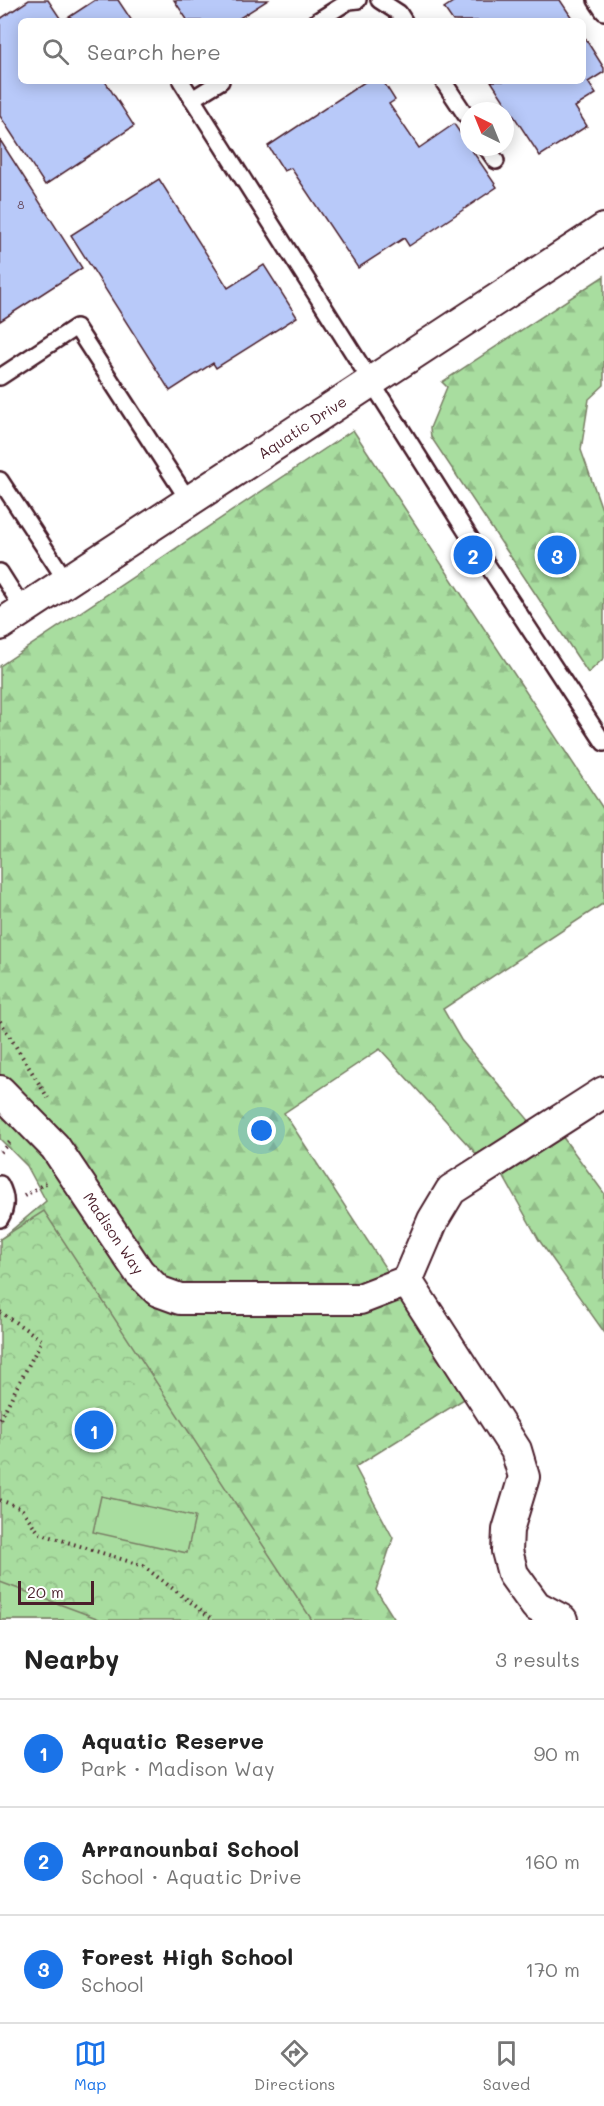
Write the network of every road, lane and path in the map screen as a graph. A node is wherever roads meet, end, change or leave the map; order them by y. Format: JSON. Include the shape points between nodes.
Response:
{"nodes":[{"id":1,"x":358,"y":0,"type":"edge"},
{"id":2,"x":379,"y":0,"type":"edge"},
{"id":3,"x":596,"y":0,"type":"edge"},
{"id":4,"x":604,"y":12,"type":"edge"},
{"id":5,"x":322,"y":18,"type":"edge"},
{"id":6,"x":402,"y":18,"type":"edge"},
{"id":7,"x":183,"y":84,"type":"edge"},
{"id":8,"x":216,"y":84,"type":"edge"},
{"id":9,"x":445,"y":84,"type":"edge"},
{"id":10,"x":192,"y":99,"type":"junction"},
{"id":11,"x":460,"y":106,"type":"edge"},
{"id":12,"x":492,"y":156,"type":"edge"},
{"id":13,"x":496,"y":161,"type":"dead end"},
{"id":14,"x":604,"y":229,"type":"edge"},
{"id":15,"x":0,"y":377,"type":"edge"},
{"id":16,"x":372,"y":381,"type":"junction"},
{"id":17,"x":0,"y":480,"type":"edge"},
{"id":18,"x":189,"y":501,"type":"junction"},
{"id":19,"x":0,"y":572,"type":"edge"},
{"id":20,"x":67,"y":582,"type":"junction"},
{"id":21,"x":12,"y":617,"type":"edge"},
{"id":22,"x":604,"y":743,"type":"edge"},
{"id":23,"x":0,"y":1021,"type":"edge"},
{"id":24,"x":0,"y":1091,"type":"edge"},
{"id":25,"x":604,"y":1092,"type":"edge"},
{"id":26,"x":53,"y":1104,"type":"dead end"},
{"id":27,"x":70,"y":1168,"type":"junction"},
{"id":28,"x":0,"y":1184,"type":"edge"},
{"id":29,"x":3,"y":1213,"type":"edge"},
{"id":30,"x":407,"y":1281,"type":"junction"},
{"id":31,"x":0,"y":1312,"type":"edge"},
{"id":32,"x":0,"y":1419,"type":"edge"},
{"id":33,"x":0,"y":1500,"type":"edge"},
{"id":34,"x":214,"y":1620,"type":"edge"},
{"id":35,"x":562,"y":1620,"type":"edge"}],
"edges":[{"from":1,"to":5,"type":"lane"},
{"from":2,"to":6,"type":"lane"},
{"from":3,"to":4,"type":"lane"},
{"from":7,"to":10,"type":"lane"},
{"from":8,"to":10,"type":"lane"},
{"from":9,"to":11,"type":"lane"},
{"from":10,"to":16,"type":"lane"},
{"from":12,"to":13,"type":"lane"},
{"from":14,"to":16,"type":"street","name":"Aquatic Drive"},
{"from":15,"to":18,"type":"lane","via":[[76,327]]},
{"from":16,"to":18,"type":"street","name":"Aquatic Drive"},
{"from":16,"to":22,"type":"lane"},
{"from":17,"to":20,"type":"lane"},
{"from":18,"to":20,"type":"street","name":"Aquatic Drive"},
{"from":19,"to":21,"type":"lane"},
{"from":20,"to":21,"type":"street","name":"Aquatic Drive"},
{"from":23,"to":26,"type":"path"},
{"from":24,"to":27,"type":"street","name":"Madison Way"},
{"from":25,"to":30,"type":"street","via":[[451,1190],[433,1220]]},
{"from":27,"to":29,"type":"path"},
{"from":27,"to":30,"type":"street","name":"Madison Way","via":[[139,1272],[158,1291],[180,1299],[360,1299]]},
{"from":28,"to":29,"type":"lane","via":[[5,1193]]},
{"from":30,"to":35,"type":"street","via":[[516,1450],[524,1477],[508,1530],[507,1551],[513,1574],[536,1606]]},
{"from":31,"to":32,"type":"path","via":[[42,1340]]},
{"from":33,"to":34,"type":"path","via":[[21,1508],[39,1533],[143,1566]]}]}
